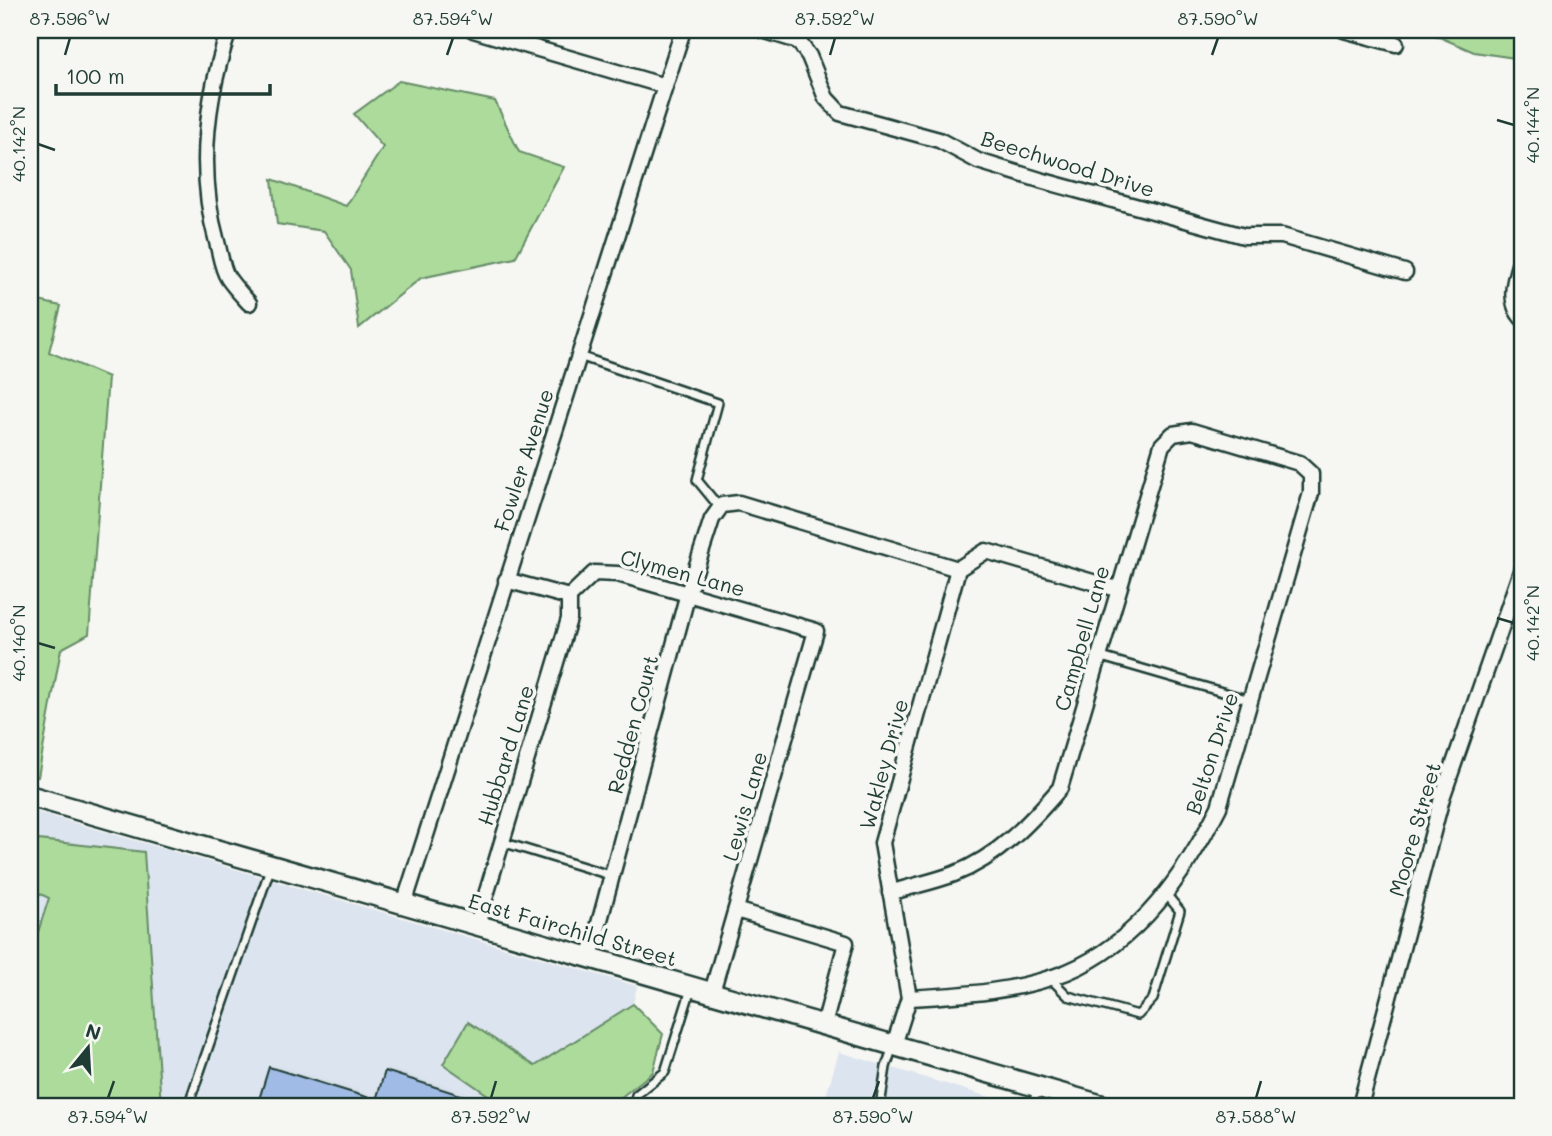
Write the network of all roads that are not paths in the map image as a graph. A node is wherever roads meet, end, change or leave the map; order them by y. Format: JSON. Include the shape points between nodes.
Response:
{"nodes":[{"id":1,"x":229,"y":30,"type":"edge"},
{"id":2,"x":473,"y":30,"type":"edge"},
{"id":3,"x":683,"y":30,"type":"edge"},
{"id":4,"x":762,"y":30,"type":"edge"},
{"id":5,"x":1344,"y":30,"type":"edge"},
{"id":6,"x":1396,"y":44,"type":"dead end"},
{"id":7,"x":665,"y":86,"type":"junction"},
{"id":8,"x":1522,"y":255,"type":"edge"},
{"id":9,"x":1405,"y":272,"type":"dead end"},
{"id":10,"x":249,"y":303,"type":"dead end"},
{"id":11,"x":1522,"y":318,"type":"edge"},
{"id":12,"x":578,"y":356,"type":"junction"},
{"id":13,"x":1300,"y":463,"type":"joint"},
{"id":14,"x":721,"y":506,"type":"junction"},
{"id":15,"x":1522,"y":568,"type":"edge"},
{"id":16,"x":958,"y":569,"type":"junction"},
{"id":17,"x":506,"y":579,"type":"junction"},
{"id":18,"x":1117,"y":589,"type":"junction"},
{"id":19,"x":688,"y":593,"type":"junction"},
{"id":20,"x":569,"y":597,"type":"junction"},
{"id":21,"x":816,"y":631,"type":"joint"},
{"id":22,"x":1098,"y":656,"type":"junction"},
{"id":23,"x":1250,"y":700,"type":"junction"},
{"id":24,"x":30,"y":796,"type":"edge"},
{"id":25,"x":501,"y":842,"type":"junction"},
{"id":26,"x":271,"y":866,"type":"junction"},
{"id":27,"x":613,"y":876,"type":"junction"},
{"id":28,"x":890,"y":892,"type":"junction"},
{"id":29,"x":1166,"y":894,"type":"junction"},
{"id":30,"x":404,"y":904,"type":"junction"},
{"id":31,"x":736,"y":910,"type":"junction"},
{"id":32,"x":477,"y":925,"type":"junction"},
{"id":33,"x":590,"y":957,"type":"junction"},
{"id":34,"x":1049,"y":977,"type":"junction"},
{"id":35,"x":692,"y":986,"type":"junction"},
{"id":36,"x":712,"y":992,"type":"junction"},
{"id":37,"x":909,"y":998,"type":"junction"},
{"id":38,"x":824,"y":1025,"type":"junction"},
{"id":39,"x":894,"y":1045,"type":"junction"},
{"id":40,"x":1038,"y":1087,"type":"junction"},
{"id":41,"x":188,"y":1106,"type":"edge"},
{"id":42,"x":633,"y":1106,"type":"edge"},
{"id":43,"x":880,"y":1106,"type":"edge"},
{"id":44,"x":1031,"y":1106,"type":"edge"},
{"id":45,"x":1104,"y":1106,"type":"edge"},
{"id":46,"x":1360,"y":1106,"type":"edge"}],
"edges":[{"from":1,"to":10,"type":"street","via":[[206,122],[205,170],[210,218],[226,277]]},
{"from":2,"to":7,"type":"street"},
{"from":3,"to":7,"type":"street","name":"Fowler Avenue"},
{"from":4,"to":9,"type":"street","name":"Beechwood Drive","via":[[798,41],[826,98],[840,113],[939,140],[978,161],[1040,180],[1244,236],[1282,236]]},
{"from":5,"to":6,"type":"street"},
{"from":7,"to":12,"type":"street","name":"Fowler Avenue"},
{"from":8,"to":11,"type":"street","via":[[1512,289]]},
{"from":12,"to":14,"type":"lane","via":[[718,403],[697,480]]},
{"from":12,"to":17,"type":"street","name":"Fowler Avenue"},
{"from":13,"to":18,"type":"street","name":"Campbell Lane","via":[[1192,431],[1172,434],[1162,444]]},
{"from":13,"to":23,"type":"street","name":"Belton Drive","via":[[1311,474],[1311,493]]},
{"from":14,"to":16,"type":"street","via":[[739,503]]},
{"from":14,"to":19,"type":"street","name":"Redden Court","via":[[712,519]]},
{"from":15,"to":46,"type":"street","name":"Moore Street","via":[[1442,798]]},
{"from":16,"to":18,"type":"street","via":[[986,551]]},
{"from":16,"to":28,"type":"street","name":"Wakley Drive","via":[[882,843]]},
{"from":17,"to":20,"type":"street"},
{"from":17,"to":30,"type":"street","name":"Fowler Avenue"},
{"from":18,"to":22,"type":"street","name":"Campbell Lane"},
{"from":19,"to":20,"type":"street","name":"Clymen Lane","via":[[618,574],[594,573]]},
{"from":19,"to":21,"type":"street","name":"Clymen Lane"},
{"from":19,"to":27,"type":"street","name":"Redden Court"},
{"from":20,"to":25,"type":"street","name":"Hubbard Lane","via":[[569,619]]},
{"from":21,"to":31,"type":"street","name":"Lewis Lane"},
{"from":22,"to":23,"type":"lane"},
{"from":22,"to":28,"type":"street","name":"Campbell Lane","via":[[1060,788],[1027,826],[993,853],[955,874]]},
{"from":23,"to":29,"type":"street","name":"Belton Drive","via":[[1219,807],[1198,849]]},
{"from":24,"to":26,"type":"street","name":"East Fairchild Street"},
{"from":25,"to":27,"type":"lane"},
{"from":25,"to":32,"type":"street","name":"Hubbard Lane"},
{"from":26,"to":30,"type":"street","name":"East Fairchild Street"},
{"from":26,"to":41,"type":"lane"},
{"from":27,"to":33,"type":"street","name":"Redden Court"},
{"from":28,"to":37,"type":"street","name":"Wakley Drive"},
{"from":29,"to":34,"type":"street","name":"Belton Drive","via":[[1119,942]]},
{"from":29,"to":34,"type":"lane","via":[[1180,911],[1153,999],[1138,1015],[1068,996]]},
{"from":30,"to":32,"type":"street","name":"East Fairchild Street"},
{"from":31,"to":36,"type":"street","name":"Lewis Lane"},
{"from":31,"to":38,"type":"street","via":[[846,943]]},
{"from":32,"to":33,"type":"street","name":"East Fairchild Street"},
{"from":33,"to":35,"type":"street","name":"East Fairchild Street"},
{"from":34,"to":37,"type":"street","name":"Belton Drive","via":[[1003,989]]},
{"from":35,"to":36,"type":"street","name":"East Fairchild Street"},
{"from":35,"to":42,"type":"lane","via":[[665,1073],[636,1096]]},
{"from":36,"to":38,"type":"street","name":"East Fairchild Street"},
{"from":37,"to":39,"type":"street","name":"Wakley Drive"},
{"from":38,"to":39,"type":"street","name":"East Fairchild Street"},
{"from":39,"to":40,"type":"street","name":"East Fairchild Street"},
{"from":39,"to":43,"type":"lane"},
{"from":40,"to":44,"type":"lane"},
{"from":40,"to":45,"type":"street","name":"East Fairchild Street"}]}
